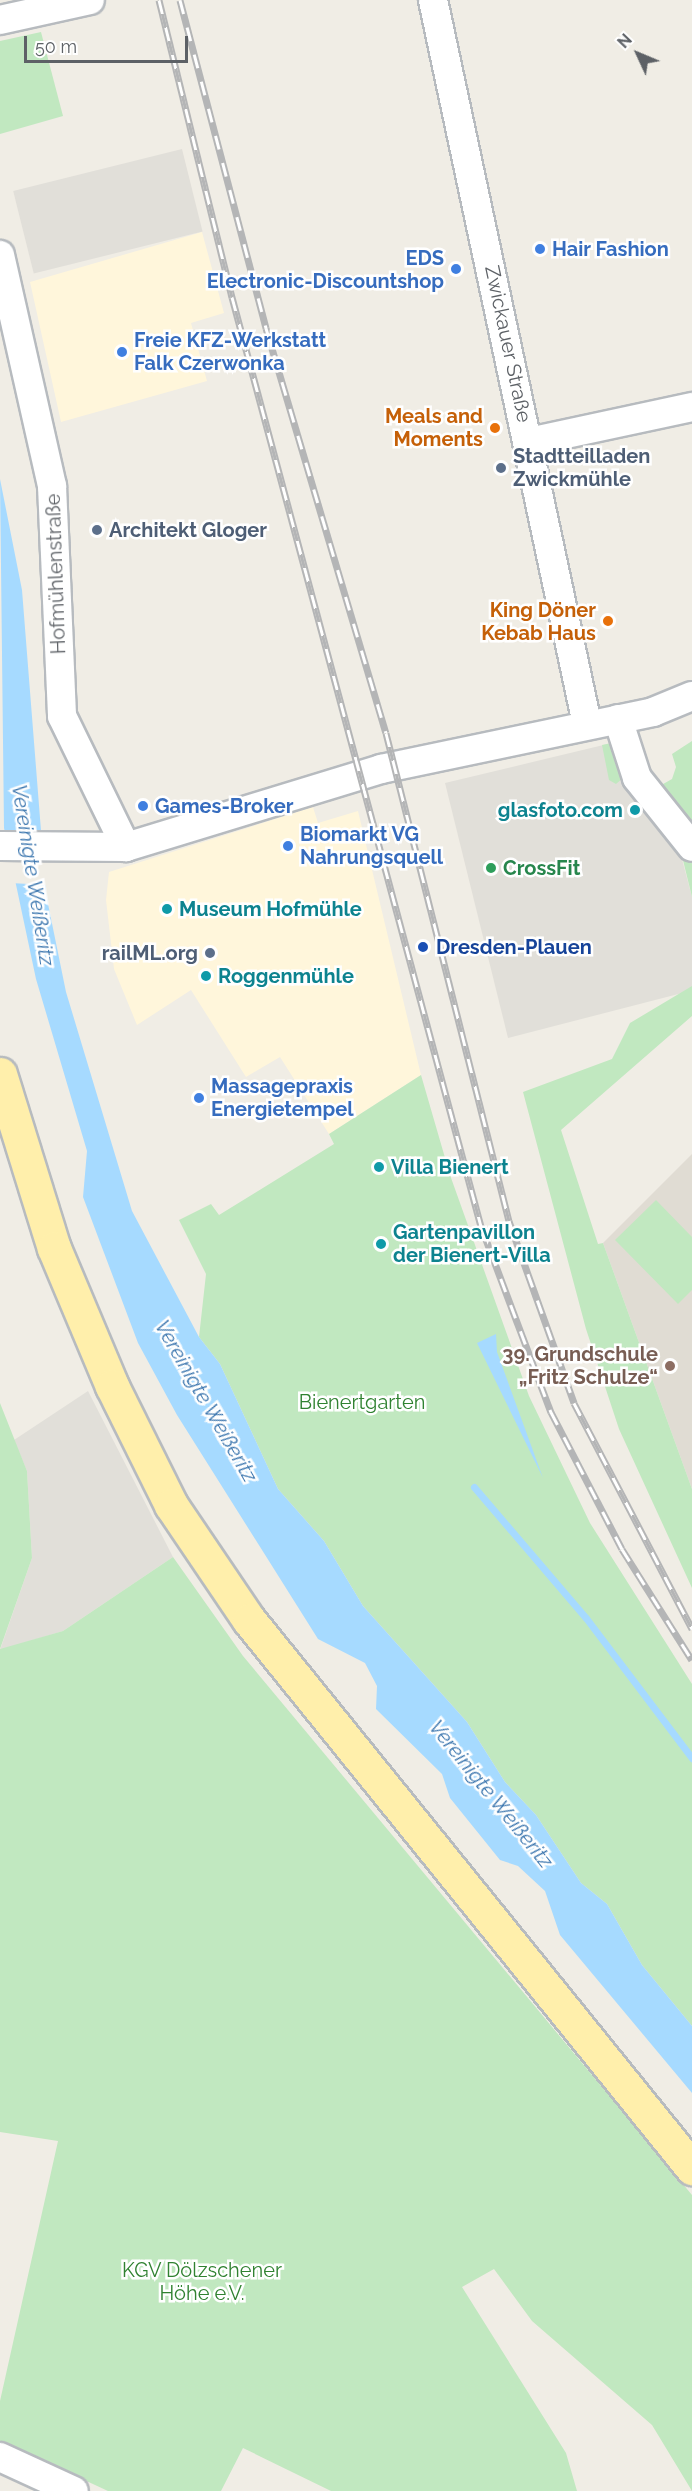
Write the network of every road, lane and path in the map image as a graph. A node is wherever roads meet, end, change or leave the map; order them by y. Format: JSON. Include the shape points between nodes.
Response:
{"nodes":[{"id":1,"x":90,"y":0,"type":"edge"},
{"id":2,"x":433,"y":0,"type":"edge"},
{"id":3,"x":0,"y":20,"type":"edge"},
{"id":4,"x":0,"y":255,"type":"edge"},
{"id":5,"x":692,"y":407,"type":"edge"},
{"id":6,"x":529,"y":442,"type":"junction"},
{"id":7,"x":692,"y":696,"type":"edge"},
{"id":8,"x":618,"y":719,"type":"junction"},
{"id":9,"x":587,"y":724,"type":"junction"},
{"id":10,"x":0,"y":846,"type":"edge"},
{"id":11,"x":692,"y":847,"type":"edge"},
{"id":12,"x":118,"y":849,"type":"junction"},
{"id":13,"x":65,"y":857,"type":"junction"},
{"id":14,"x":0,"y":864,"type":"edge"},
{"id":15,"x":1,"y":1080,"type":"edge"},
{"id":16,"x":692,"y":2168,"type":"edge"},
{"id":17,"x":0,"y":2457,"type":"edge"},
{"id":18,"x":74,"y":2491,"type":"edge"}],
"edges":[{"from":1,"to":3,"type":"street"},
{"from":2,"to":6,"type":"street","name":"Zwickauer Straße"},
{"from":4,"to":12,"type":"street","name":"Hofmühlenstraße","via":[[52,486],[62,716]]},
{"from":5,"to":6,"type":"street"},
{"from":6,"to":9,"type":"street","name":"Zwickauer Straße"},
{"from":7,"to":8,"type":"street"},
{"from":8,"to":9,"type":"street"},
{"from":8,"to":11,"type":"street","via":[[637,778]]},
{"from":9,"to":12,"type":"street","via":[[381,769]]},
{"from":10,"to":13,"type":"street"},
{"from":12,"to":13,"type":"street","via":[[91,866]]},
{"from":13,"to":14,"type":"street"},
{"from":15,"to":16,"type":"main road","via":[[54,1248],[112,1386],[171,1505],[249,1620]]},
{"from":17,"to":18,"type":"street"}]}
